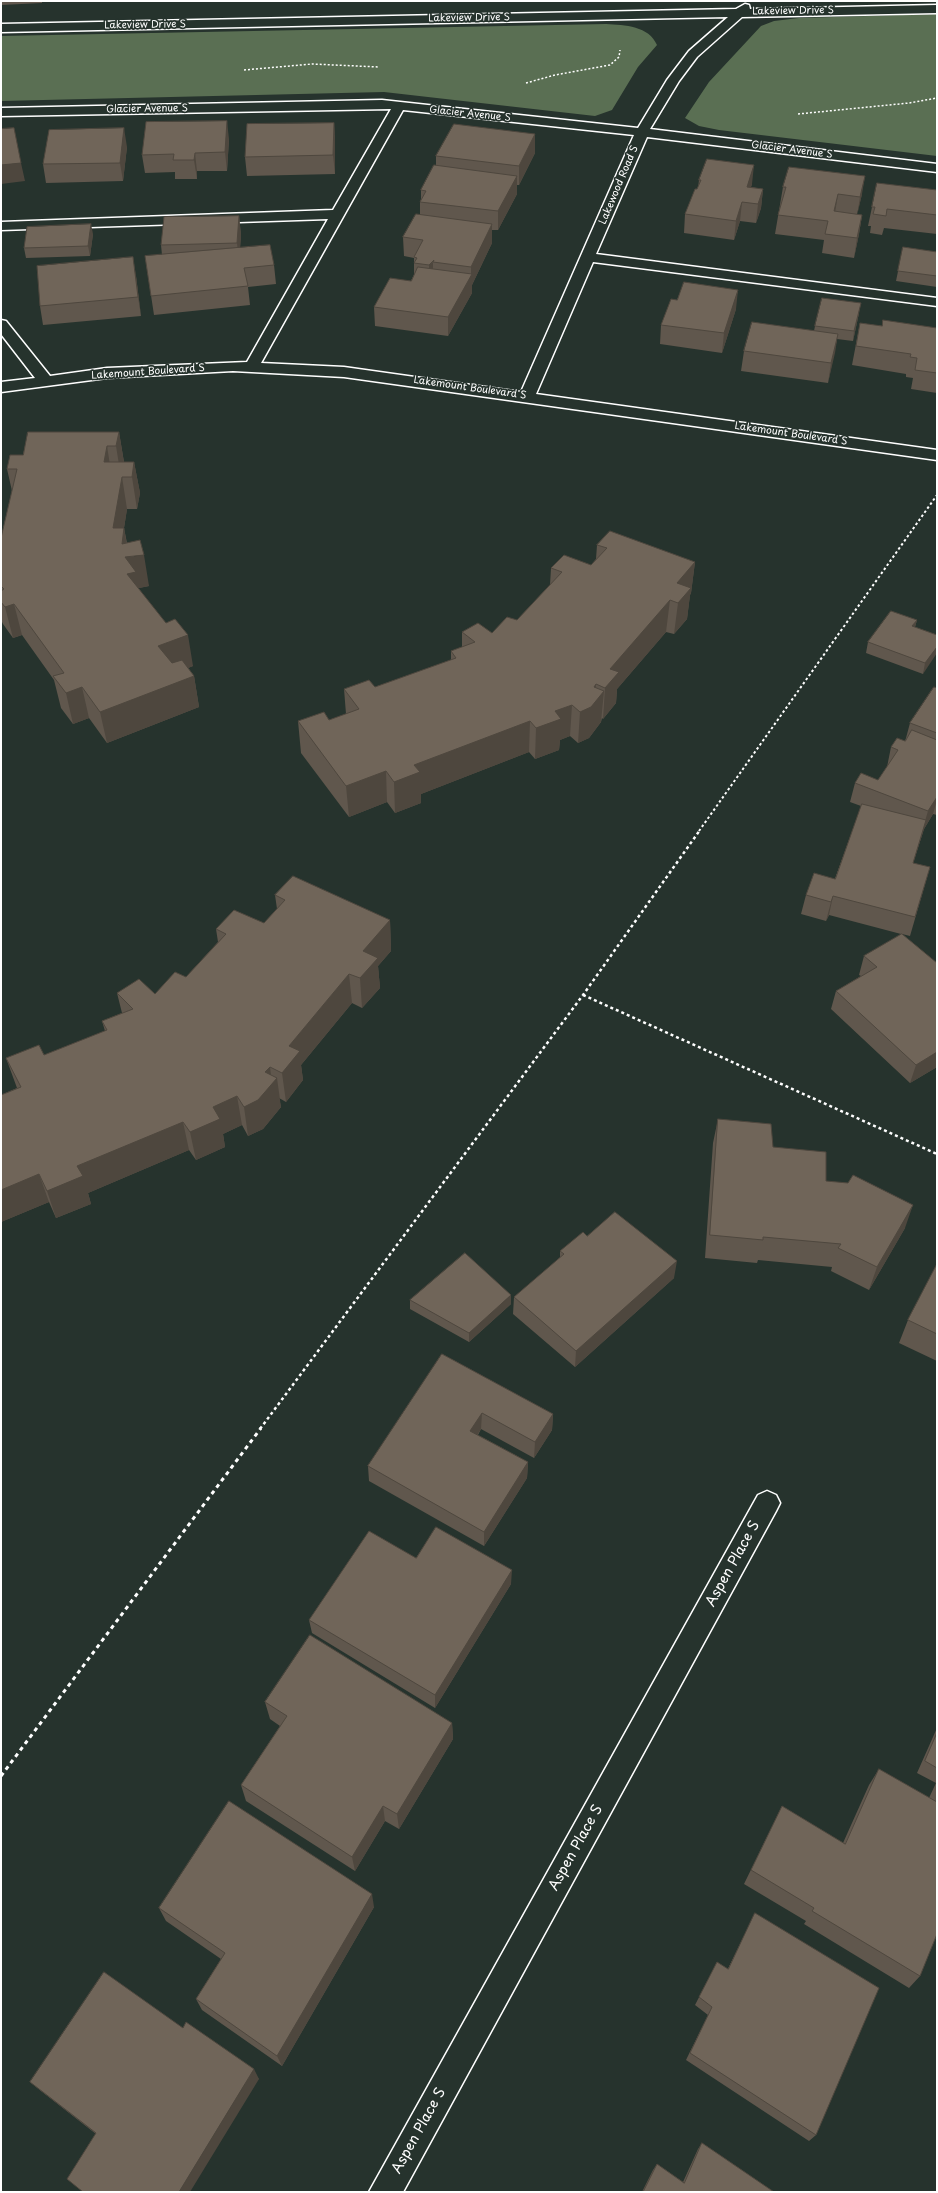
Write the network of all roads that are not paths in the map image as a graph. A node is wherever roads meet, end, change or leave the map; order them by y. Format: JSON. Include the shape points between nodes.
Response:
{"nodes":[{"id":1,"x":752,"y":1,"type":"edge"},
{"id":2,"x":937,"y":9,"type":"edge"},
{"id":3,"x":741,"y":12,"type":"junction"},
{"id":4,"x":1,"y":28,"type":"edge"},
{"id":5,"x":400,"y":106,"type":"junction"},
{"id":6,"x":1,"y":112,"type":"edge"},
{"id":7,"x":642,"y":132,"type":"junction"},
{"id":8,"x":937,"y":168,"type":"edge"},
{"id":9,"x":338,"y":214,"type":"junction"},
{"id":10,"x":1,"y":226,"type":"edge"},
{"id":11,"x":588,"y":257,"type":"junction"},
{"id":12,"x":937,"y":302,"type":"edge"},
{"id":13,"x":1,"y":324,"type":"edge"},
{"id":14,"x":252,"y":366,"type":"junction"},
{"id":15,"x":46,"y":381,"type":"junction"},
{"id":16,"x":1,"y":387,"type":"edge"},
{"id":17,"x":527,"y":396,"type":"junction"},
{"id":18,"x":937,"y":455,"type":"edge"},
{"id":19,"x":767,"y":1503,"type":"dead end"},
{"id":20,"x":385,"y":2192,"type":"edge"}],
"edges":[{"from":1,"to":3,"type":"street","name":"Lakewood Road S"},
{"from":2,"to":3,"type":"street","name":"Lakeview Drive S"},
{"from":3,"to":4,"type":"street","name":"Lakeview Drive S"},
{"from":3,"to":7,"type":"street","name":"Lakewood Road S","via":[[693,54],[673,80]]},
{"from":5,"to":6,"type":"street","name":"Glacier Avenue S","via":[[382,104]]},
{"from":5,"to":7,"type":"street","name":"Glacier Avenue S"},
{"from":5,"to":9,"type":"street"},
{"from":7,"to":8,"type":"street","name":"Glacier Avenue S"},
{"from":7,"to":11,"type":"street","name":"Lakewood Road S"},
{"from":9,"to":10,"type":"street"},
{"from":9,"to":14,"type":"street"},
{"from":11,"to":12,"type":"street"},
{"from":11,"to":17,"type":"street","name":"Lakewood Road S"},
{"from":13,"to":15,"type":"street"},
{"from":14,"to":15,"type":"street","name":"Lakemount Boulevard S","via":[[107,373]]},
{"from":14,"to":17,"type":"street","name":"Lakemount Boulevard S","via":[[344,372]]},
{"from":15,"to":16,"type":"street","name":"Lakemount Boulevard S"},
{"from":17,"to":18,"type":"street","name":"Lakemount Boulevard S"},
{"from":19,"to":20,"type":"street","name":"Aspen Place S"}]}
